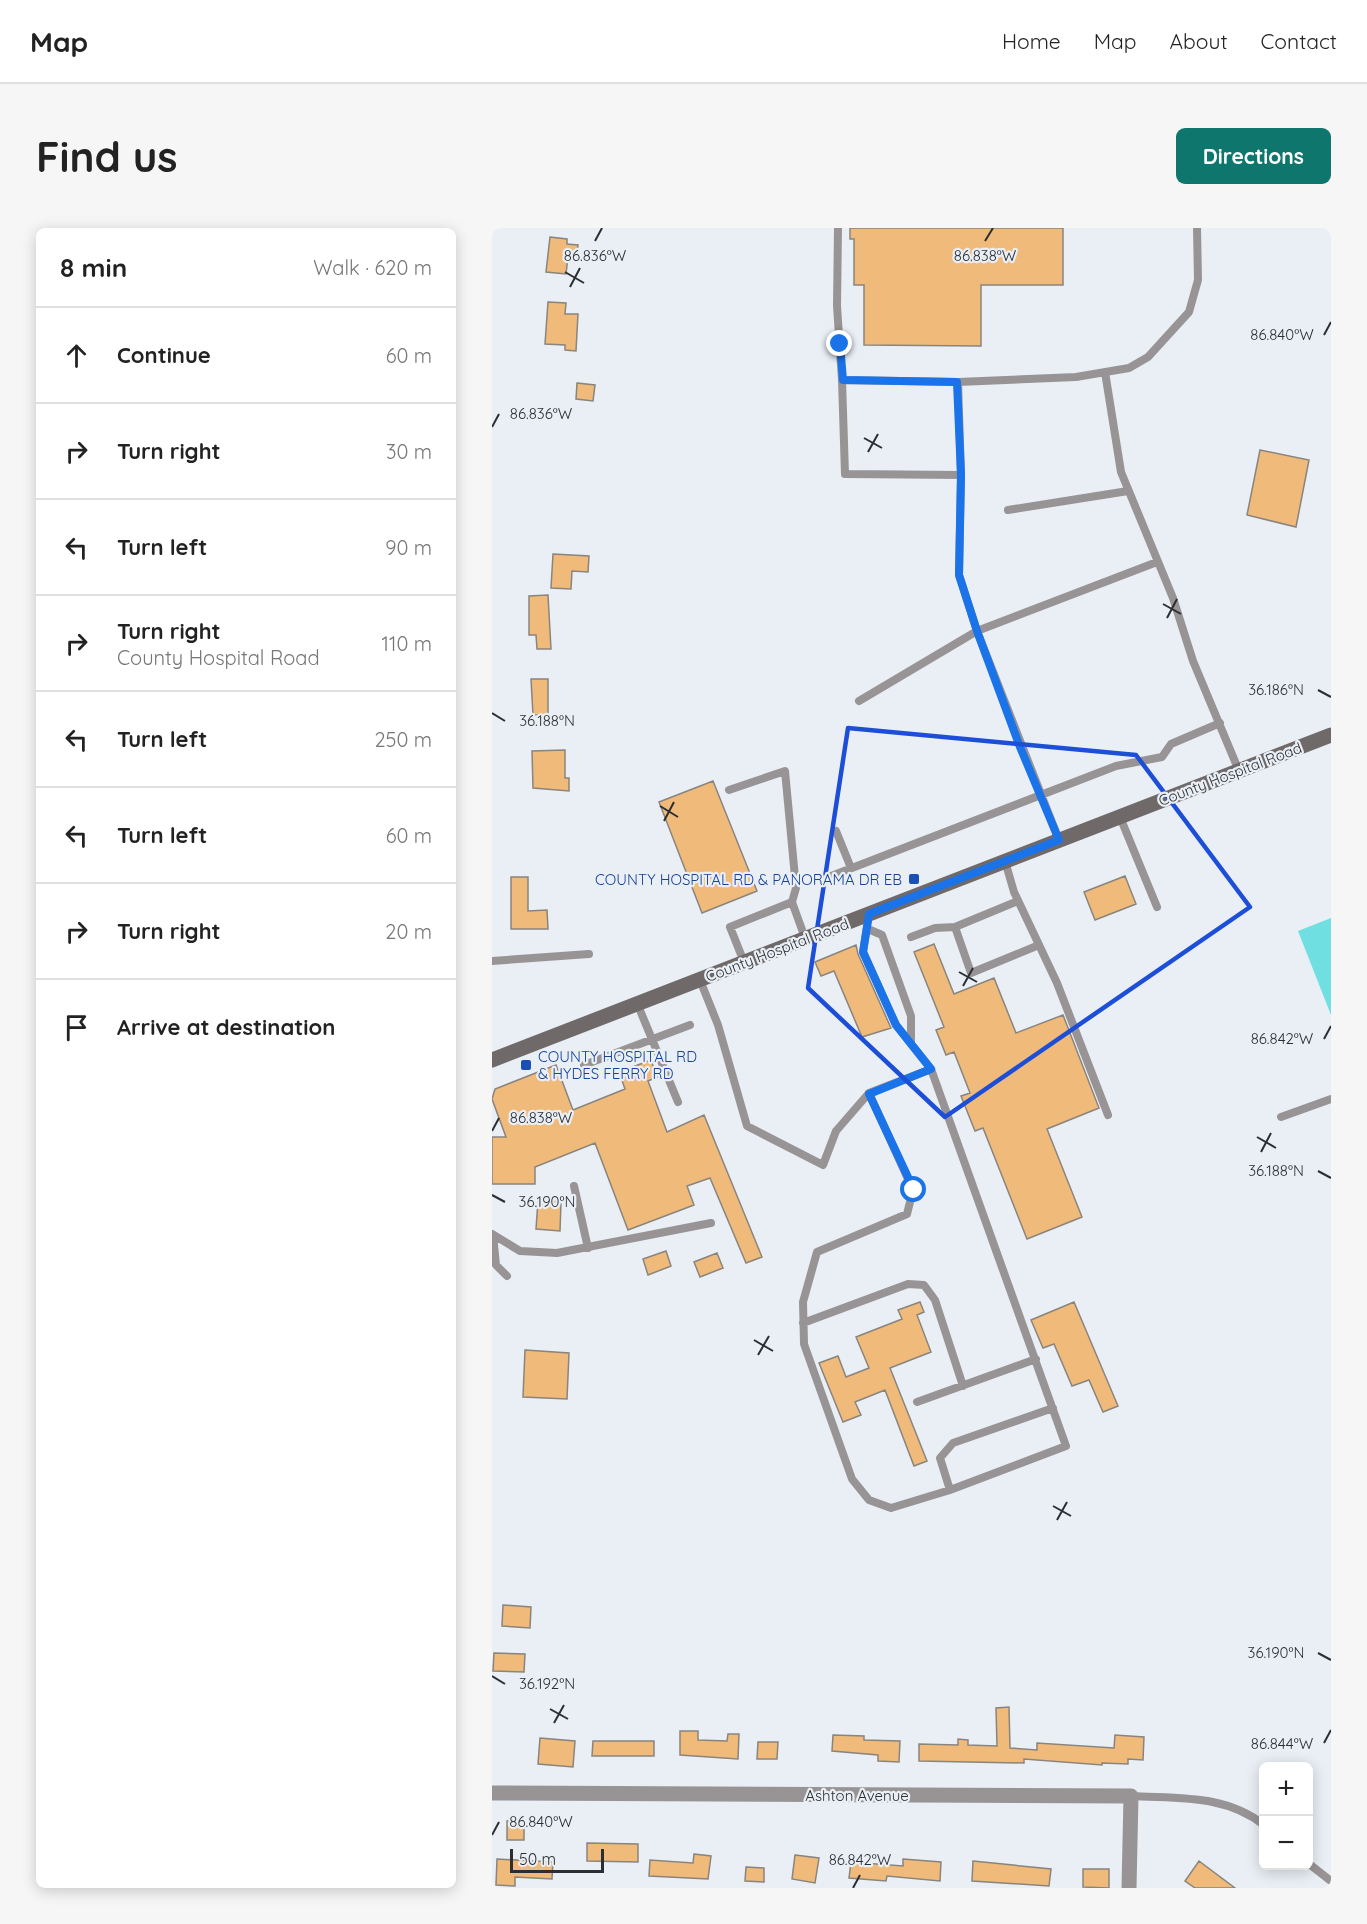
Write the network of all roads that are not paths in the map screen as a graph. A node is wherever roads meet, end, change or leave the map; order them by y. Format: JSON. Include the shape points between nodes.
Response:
{"nodes":[{"id":1,"x":838,"y":228,"type":"edge"},
{"id":2,"x":1197,"y":228,"type":"edge"},
{"id":3,"x":1105,"y":372,"type":"junction"},
{"id":4,"x":843,"y":380,"type":"junction"},
{"id":5,"x":957,"y":382,"type":"junction"},
{"id":6,"x":961,"y":475,"type":"junction"},
{"id":7,"x":1128,"y":491,"type":"junction"},
{"id":8,"x":1008,"y":510,"type":"dead end"},
{"id":9,"x":1158,"y":562,"type":"junction"},
{"id":10,"x":977,"y":631,"type":"junction"},
{"id":11,"x":859,"y":701,"type":"dead end"},
{"id":12,"x":1220,"y":723,"type":"junction"},
{"id":13,"x":1331,"y":735,"type":"edge"},
{"id":14,"x":1239,"y":771,"type":"junction"},
{"id":15,"x":729,"y":790,"type":"dead end"},
{"id":16,"x":1040,"y":795,"type":"junction"},
{"id":17,"x":1120,"y":817,"type":"junction"},
{"id":18,"x":836,"y":831,"type":"dead end"},
{"id":19,"x":1059,"y":840,"type":"junction"},
{"id":20,"x":1005,"y":861,"type":"junction"},
{"id":21,"x":851,"y":868,"type":"junction"},
{"id":22,"x":826,"y":878,"type":"dead end"},
{"id":23,"x":1018,"y":901,"type":"junction"},
{"id":24,"x":792,"y":902,"type":"junction"},
{"id":25,"x":1157,"y":907,"type":"dead end"},
{"id":26,"x":869,"y":921,"type":"junction"},
{"id":27,"x":955,"y":927,"type":"junction"},
{"id":28,"x":911,"y":938,"type":"dead end"},
{"id":29,"x":805,"y":939,"type":"junction"},
{"id":30,"x":1039,"y":945,"type":"junction"},
{"id":31,"x":589,"y":954,"type":"dead end"},
{"id":32,"x":492,"y":961,"type":"edge"},
{"id":33,"x":744,"y":962,"type":"junction"},
{"id":34,"x":700,"y":980,"type":"junction"},
{"id":35,"x":637,"y":1003,"type":"junction"},
{"id":36,"x":690,"y":1025,"type":"dead end"},
{"id":37,"x":652,"y":1040,"type":"junction"},
{"id":38,"x":911,"y":1044,"type":"junction"},
{"id":39,"x":492,"y":1060,"type":"edge"},
{"id":40,"x":584,"y":1065,"type":"dead end"},
{"id":41,"x":931,"y":1069,"type":"junction"},
{"id":42,"x":869,"y":1094,"type":"junction"},
{"id":43,"x":1331,"y":1099,"type":"edge"},
{"id":44,"x":678,"y":1102,"type":"dead end"},
{"id":45,"x":1108,"y":1115,"type":"dead end"},
{"id":46,"x":1281,"y":1117,"type":"dead end"},
{"id":47,"x":573,"y":1186,"type":"dead end"},
{"id":48,"x":711,"y":1223,"type":"dead end"},
{"id":49,"x":492,"y":1235,"type":"edge"},
{"id":50,"x":588,"y":1248,"type":"junction"},
{"id":51,"x":507,"y":1276,"type":"dead end"},
{"id":52,"x":803,"y":1323,"type":"junction"},
{"id":53,"x":1036,"y":1359,"type":"junction"},
{"id":54,"x":963,"y":1386,"type":"junction"},
{"id":55,"x":917,"y":1402,"type":"dead end"},
{"id":56,"x":1053,"y":1408,"type":"junction"},
{"id":57,"x":950,"y":1490,"type":"junction"},
{"id":58,"x":492,"y":1793,"type":"edge"},
{"id":59,"x":1131,"y":1796,"type":"junction"},
{"id":60,"x":1259,"y":1823,"type":"edge"},
{"id":61,"x":1313,"y":1867,"type":"edge"},
{"id":62,"x":1331,"y":1881,"type":"edge"},
{"id":63,"x":1129,"y":1888,"type":"edge"}],
"edges":[{"from":1,"to":4,"type":"lane","via":[[837,306]]},
{"from":2,"to":3,"type":"lane","via":[[1198,280],[1189,312],[1148,357],[1129,368]]},
{"from":3,"to":5,"type":"lane"},
{"from":3,"to":7,"type":"lane","via":[[1121,472]]},
{"from":4,"to":5,"type":"lane"},
{"from":4,"to":6,"type":"lane","via":[[845,474]]},
{"from":5,"to":6,"type":"lane"},
{"from":6,"to":10,"type":"lane","via":[[959,575]]},
{"from":7,"to":8,"type":"lane"},
{"from":7,"to":9,"type":"lane"},
{"from":9,"to":10,"type":"lane"},
{"from":9,"to":12,"type":"lane"},
{"from":10,"to":11,"type":"lane"},
{"from":10,"to":16,"type":"lane"},
{"from":12,"to":14,"type":"lane"},
{"from":12,"to":16,"type":"lane","via":[[1171,744],[1162,757],[1116,766]]},
{"from":13,"to":14,"type":"main road","name":"County Hospital Road"},
{"from":14,"to":17,"type":"main road","name":"County Hospital Road"},
{"from":15,"to":24,"type":"lane","via":[[785,771],[796,888]]},
{"from":16,"to":19,"type":"lane"},
{"from":16,"to":21,"type":"lane"},
{"from":17,"to":19,"type":"main road","name":"County Hospital Road"},
{"from":17,"to":25,"type":"lane"},
{"from":18,"to":21,"type":"lane"},
{"from":19,"to":20,"type":"main road","name":"County Hospital Road"},
{"from":20,"to":23,"type":"lane"},
{"from":20,"to":26,"type":"main road","name":"County Hospital Road"},
{"from":21,"to":22,"type":"lane"},
{"from":23,"to":27,"type":"lane"},
{"from":23,"to":30,"type":"lane"},
{"from":24,"to":29,"type":"lane"},
{"from":24,"to":33,"type":"lane","via":[[730,927]]},
{"from":26,"to":29,"type":"main road","name":"County Hospital Road"},
{"from":26,"to":38,"type":"lane","via":[[882,935],[911,1016]]},
{"from":26,"to":38,"type":"lane","via":[[863,952],[896,1025]]},
{"from":27,"to":28,"type":"lane","via":[[935,928]]},
{"from":27,"to":30,"type":"lane","via":[[971,973]]},
{"from":29,"to":33,"type":"main road","name":"County Hospital Road"},
{"from":30,"to":45,"type":"lane"},
{"from":31,"to":32,"type":"lane"},
{"from":33,"to":34,"type":"main road","name":"County Hospital Road"},
{"from":34,"to":35,"type":"main road","name":"County Hospital Road"},
{"from":34,"to":42,"type":"lane","via":[[718,1025],[747,1126],[823,1165],[836,1131]]},
{"from":35,"to":37,"type":"lane"},
{"from":35,"to":39,"type":"main road","name":"County Hospital Road"},
{"from":36,"to":37,"type":"lane"},
{"from":37,"to":40,"type":"lane"},
{"from":37,"to":44,"type":"lane"},
{"from":38,"to":41,"type":"lane"},
{"from":41,"to":42,"type":"lane"},
{"from":41,"to":53,"type":"lane"},
{"from":42,"to":52,"type":"lane","via":[[914,1190],[907,1214],[817,1252],[803,1302]]},
{"from":43,"to":46,"type":"lane"},
{"from":47,"to":50,"type":"lane"},
{"from":48,"to":50,"type":"lane"},
{"from":49,"to":50,"type":"lane","via":[[527,1253]]},
{"from":49,"to":51,"type":"lane","via":[[496,1265]]},
{"from":52,"to":54,"type":"lane","via":[[908,1284],[924,1285],[935,1300]]},
{"from":52,"to":57,"type":"lane","via":[[804,1344],[852,1479],[869,1500],[891,1508]]},
{"from":53,"to":54,"type":"lane"},
{"from":53,"to":56,"type":"lane"},
{"from":54,"to":55,"type":"lane"},
{"from":56,"to":57,"type":"lane","via":[[953,1443],[940,1458]]},
{"from":56,"to":57,"type":"lane","via":[[1066,1446]]},
{"from":58,"to":59,"type":"street","name":"Ashton Avenue"},
{"from":59,"to":60,"type":"lane","via":[[1219,1802],[1240,1809]]},
{"from":59,"to":63,"type":"street"},
{"from":61,"to":62,"type":"lane"}]}
